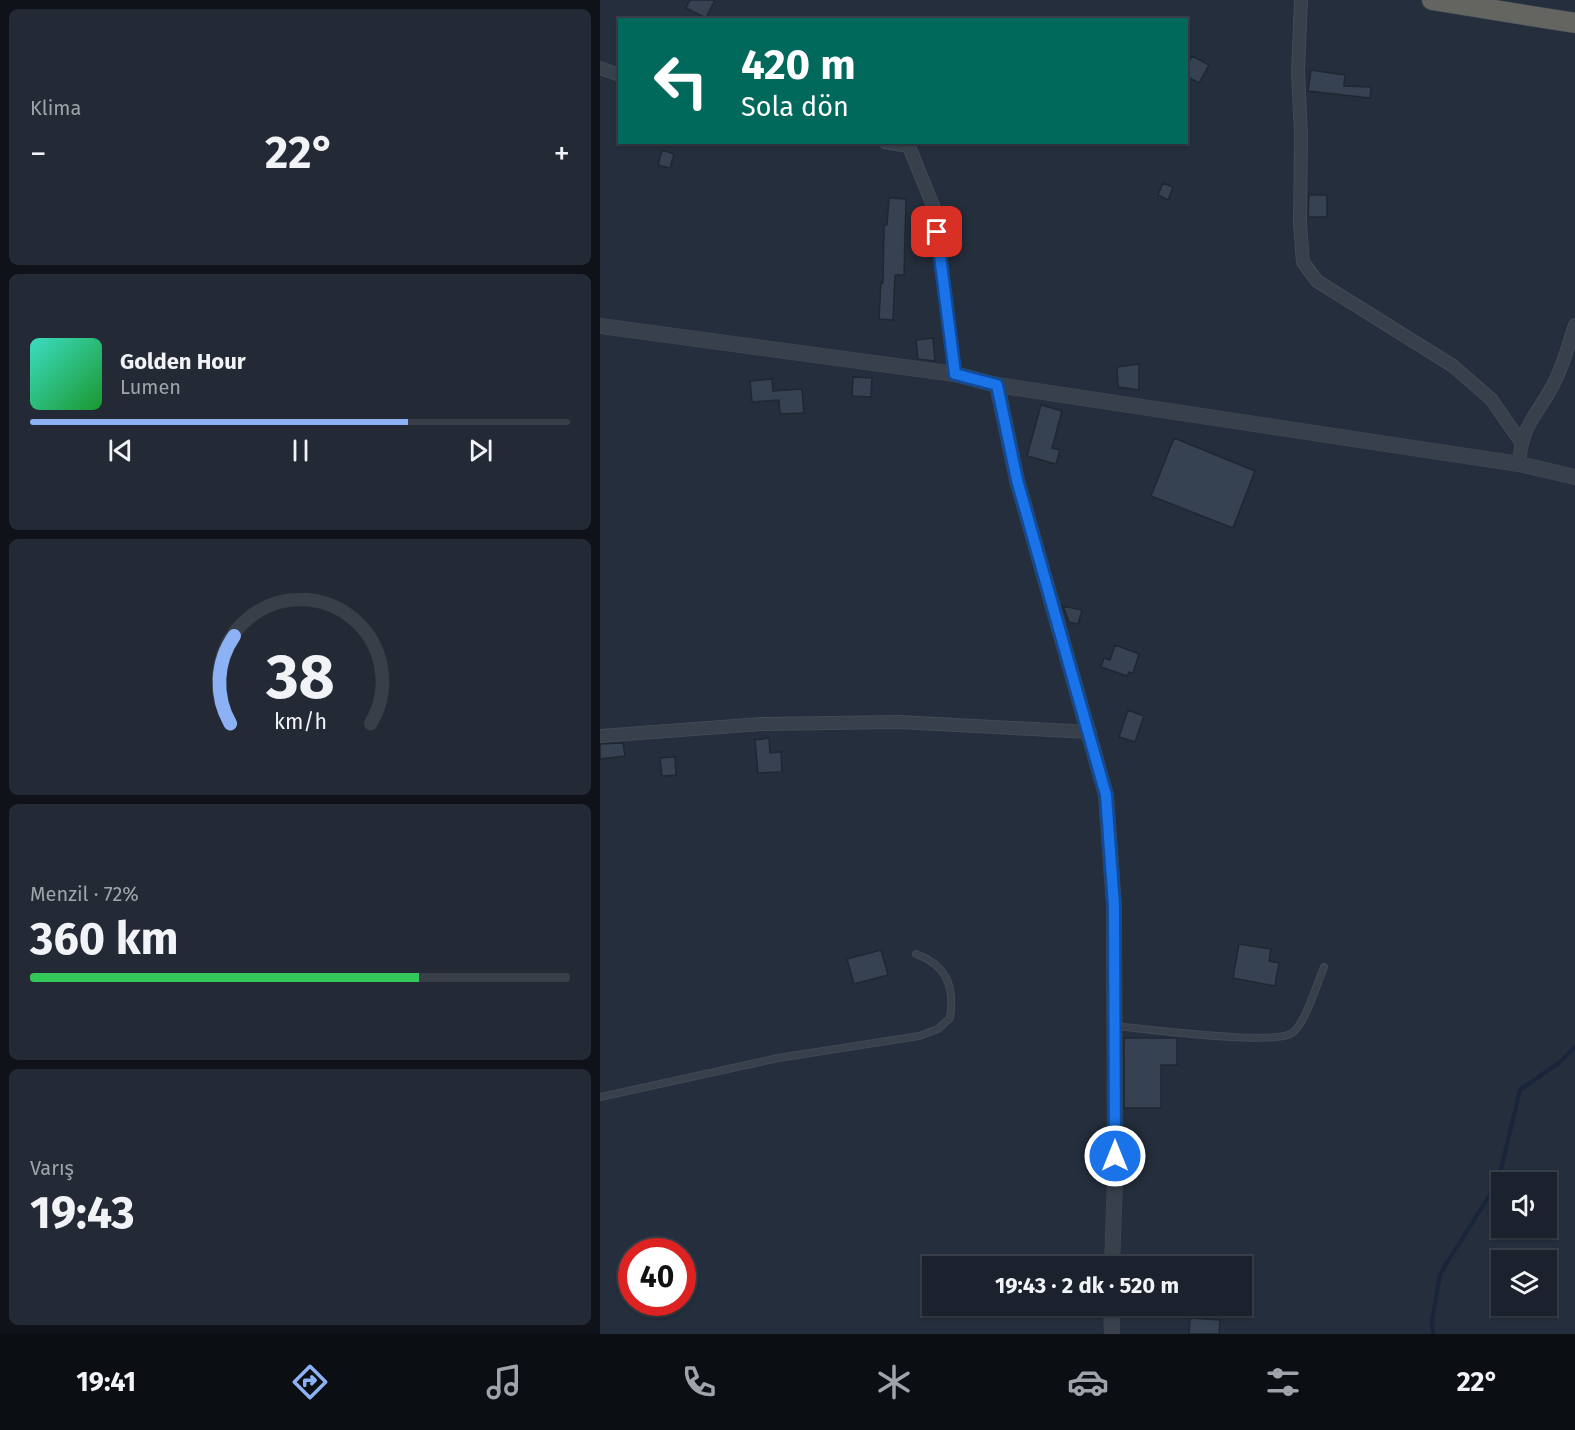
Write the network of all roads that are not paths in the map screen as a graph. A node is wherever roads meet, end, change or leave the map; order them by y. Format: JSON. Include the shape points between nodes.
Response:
{"nodes":[{"id":1,"x":1301,"y":0,"type":"edge"},
{"id":2,"x":1432,"y":0,"type":"edge"},
{"id":3,"x":1575,"y":23,"type":"edge"},
{"id":4,"x":600,"y":68,"type":"edge"},
{"id":5,"x":618,"y":74,"type":"edge"},
{"id":6,"x":896,"y":144,"type":"edge"},
{"id":7,"x":1575,"y":325,"type":"edge"},
{"id":8,"x":600,"y":326,"type":"edge"},
{"id":9,"x":955,"y":374,"type":"junction"},
{"id":10,"x":997,"y":385,"type":"junction"},
{"id":11,"x":1521,"y":442,"type":"junction"},
{"id":12,"x":1519,"y":464,"type":"junction"},
{"id":13,"x":1575,"y":477,"type":"edge"},
{"id":14,"x":1090,"y":732,"type":"junction"},
{"id":15,"x":600,"y":736,"type":"edge"},
{"id":16,"x":915,"y":954,"type":"dead end"},
{"id":17,"x":1324,"y":967,"type":"dead end"},
{"id":18,"x":1114,"y":1026,"type":"junction"},
{"id":19,"x":600,"y":1097,"type":"edge"},
{"id":20,"x":1112,"y":1256,"type":"edge"},
{"id":21,"x":1111,"y":1316,"type":"edge"},
{"id":22,"x":1112,"y":1334,"type":"edge"}],
"edges":[{"from":1,"to":11,"type":"street","via":[[1298,72],[1303,262],[1317,281],[1453,366],[1491,399]]},
{"from":2,"to":3,"type":"highway"},
{"from":4,"to":5,"type":"street"},
{"from":6,"to":9,"type":"street","via":[[910,149],[934,208]]},
{"from":7,"to":11,"type":"street","via":[[1558,376],[1527,425]]},
{"from":8,"to":9,"type":"street"},
{"from":9,"to":10,"type":"street"},
{"from":10,"to":12,"type":"street"},
{"from":10,"to":14,"type":"street","via":[[1017,480]]},
{"from":11,"to":12,"type":"street"},
{"from":12,"to":13,"type":"street"},
{"from":14,"to":15,"type":"street","via":[[899,722],[760,724]]},
{"from":14,"to":18,"type":"street","via":[[1106,795],[1114,906]]},
{"from":16,"to":19,"type":"lane","via":[[932,960],[944,972],[950,990],[950,1018],[938,1029],[919,1036],[778,1058]]},
{"from":17,"to":18,"type":"lane","via":[[1303,1018],[1286,1036],[1262,1039]]},
{"from":18,"to":20,"type":"street"},
{"from":21,"to":22,"type":"street"}]}
